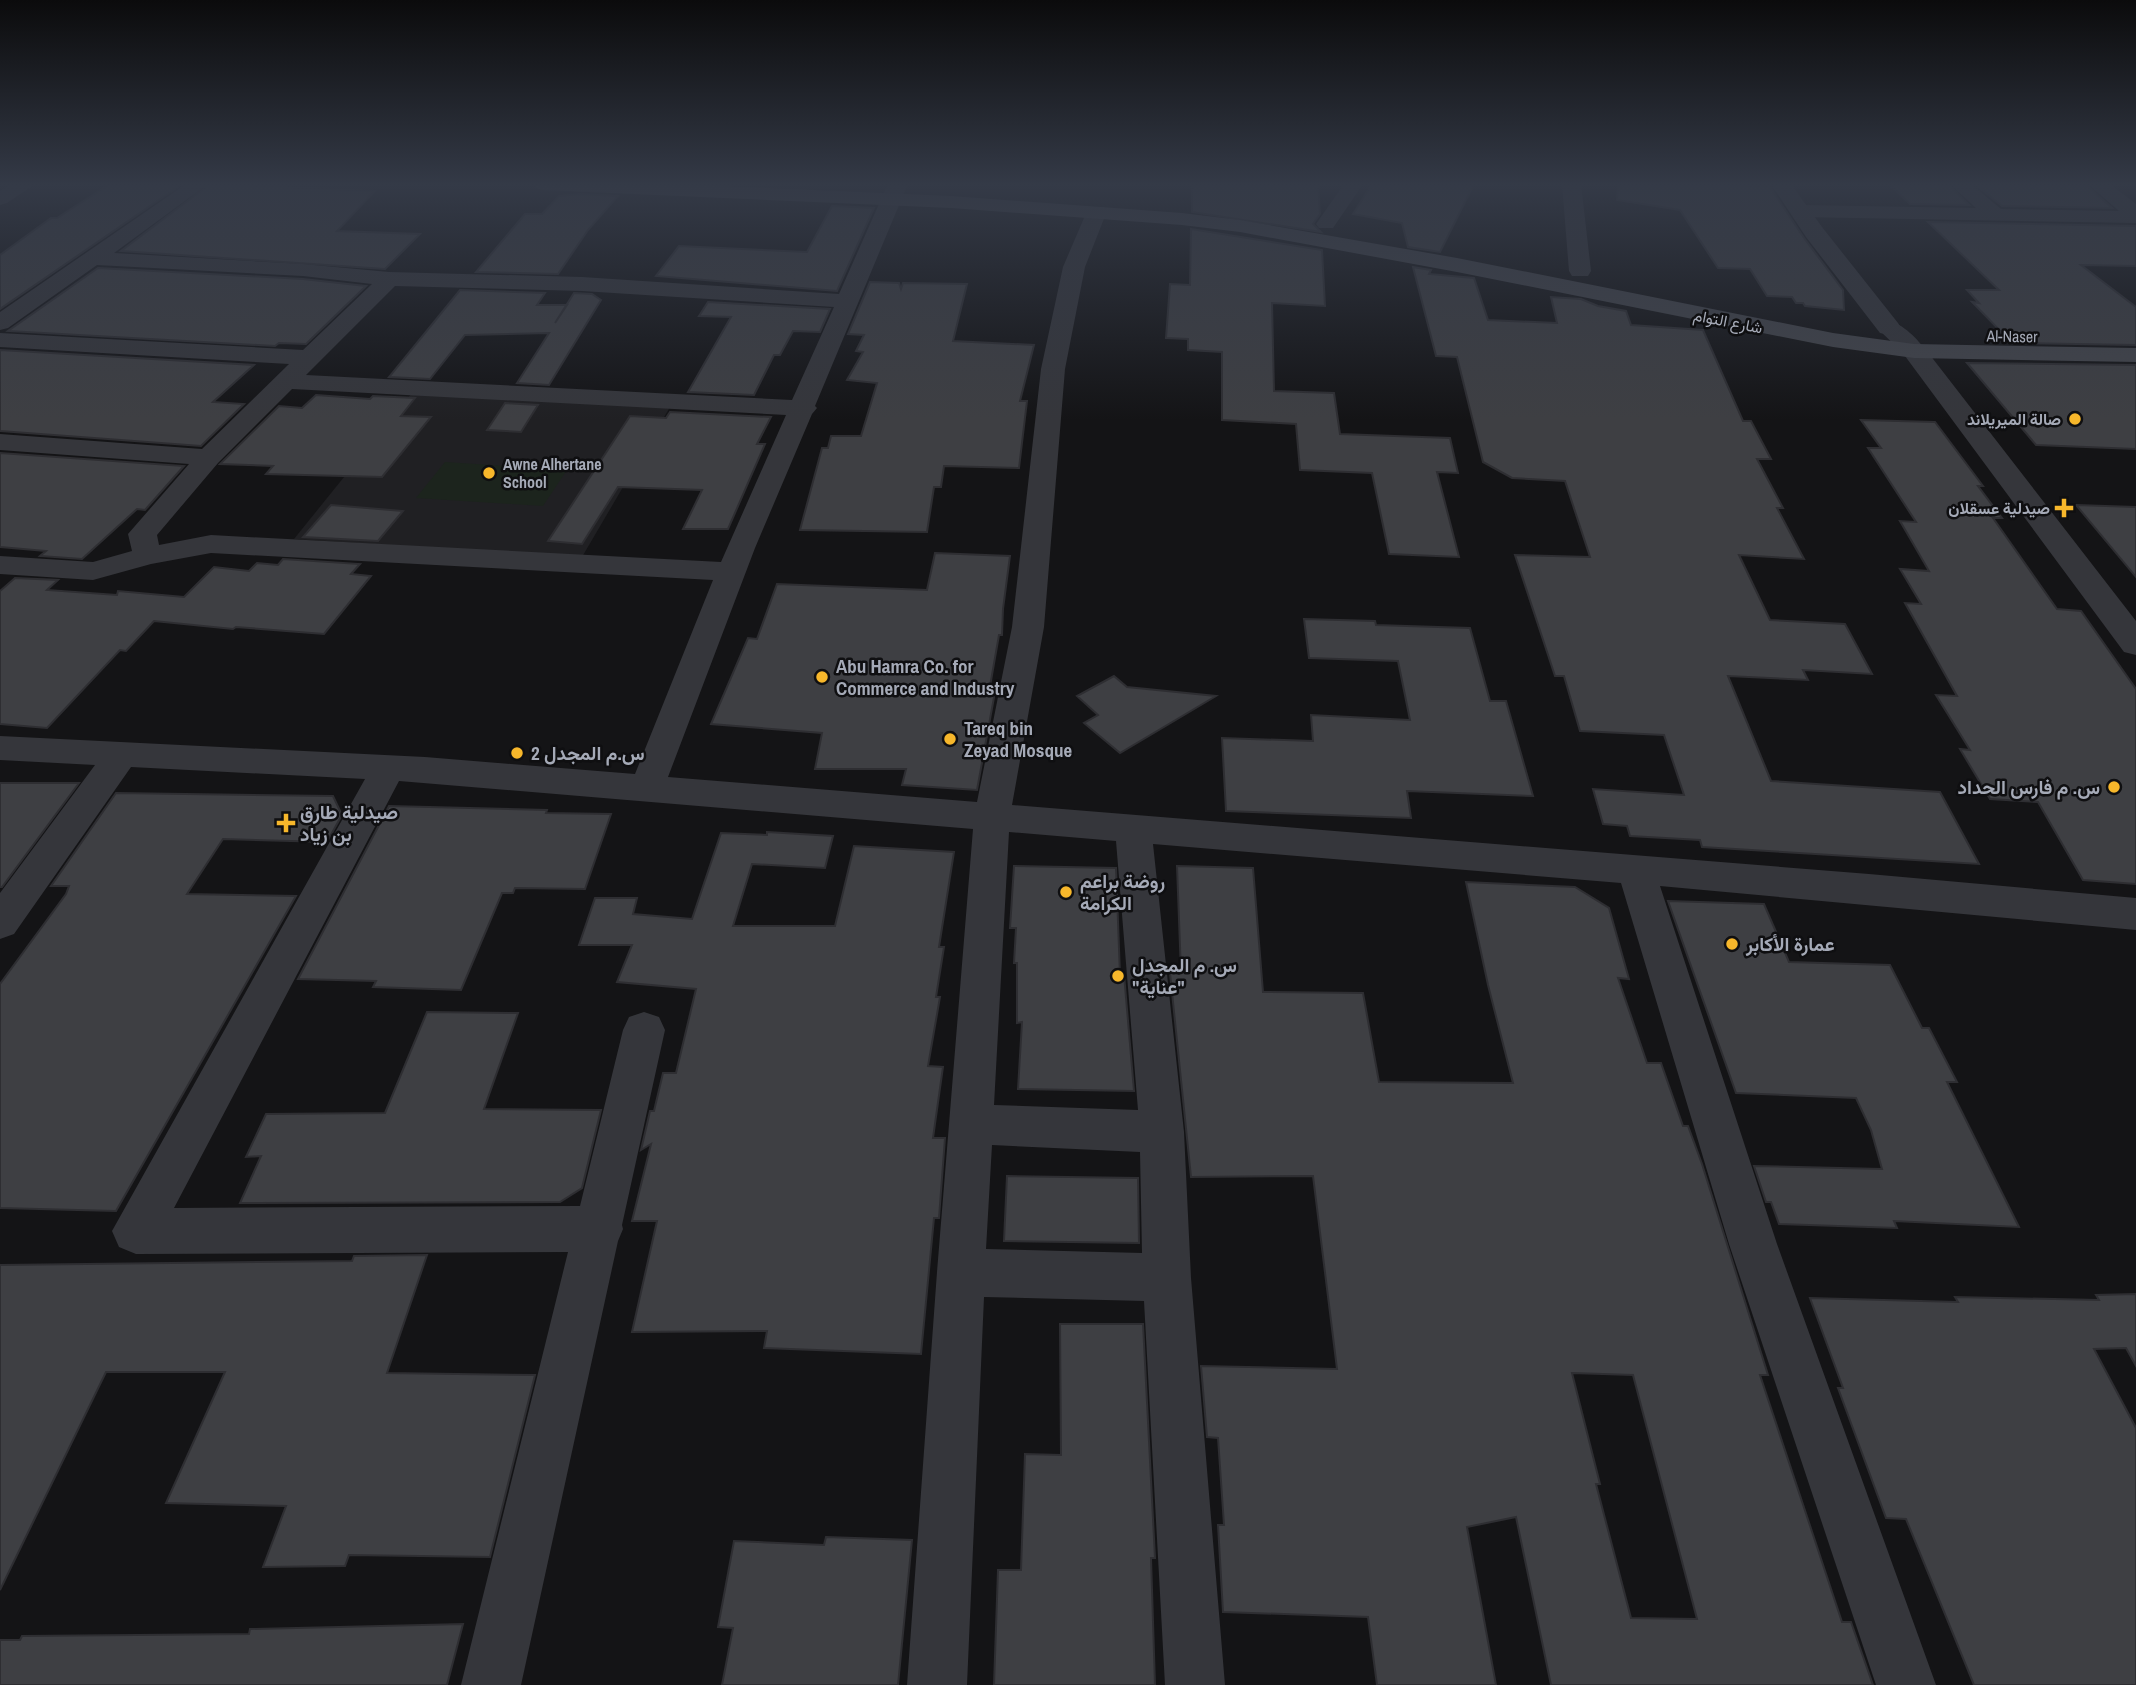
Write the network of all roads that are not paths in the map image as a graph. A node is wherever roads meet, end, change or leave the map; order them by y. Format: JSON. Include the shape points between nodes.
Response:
{"nodes":[{"id":1,"x":85,"y":263,"type":"edge"},
{"id":2,"x":173,"y":263,"type":"edge"},
{"id":3,"x":864,"y":263,"type":"edge"},
{"id":4,"x":1076,"y":263,"type":"edge"},
{"id":5,"x":1444,"y":263,"type":"edge"},
{"id":6,"x":1535,"y":263,"type":"edge"},
{"id":7,"x":1579,"y":263,"type":"edge"},
{"id":8,"x":1839,"y":263,"type":"edge"},
{"id":9,"x":1580,"y":271,"type":"junction"},
{"id":10,"x":389,"y":279,"type":"junction"},
{"id":11,"x":848,"y":301,"type":"junction"},
{"id":12,"x":0,"y":323,"type":"edge"},
{"id":13,"x":1889,"y":328,"type":"junction"},
{"id":14,"x":2136,"y":338,"type":"edge"},
{"id":15,"x":0,"y":340,"type":"edge"},
{"id":16,"x":1914,"y":351,"type":"junction"},
{"id":17,"x":2136,"y":355,"type":"edge"},
{"id":18,"x":309,"y":358,"type":"junction"},
{"id":19,"x":286,"y":380,"type":"junction"},
{"id":20,"x":803,"y":408,"type":"junction"},
{"id":21,"x":0,"y":442,"type":"edge"},
{"id":22,"x":209,"y":457,"type":"junction"},
{"id":23,"x":148,"y":556,"type":"junction"},
{"id":24,"x":0,"y":565,"type":"edge"},
{"id":25,"x":732,"y":572,"type":"junction"},
{"id":26,"x":2136,"y":644,"type":"edge"},
{"id":27,"x":0,"y":748,"type":"edge"},
{"id":28,"x":120,"y":756,"type":"junction"},
{"id":29,"x":389,"y":768,"type":"junction"},
{"id":30,"x":647,"y":787,"type":"junction"},
{"id":31,"x":992,"y":816,"type":"junction"},
{"id":32,"x":1133,"y":828,"type":"junction"},
{"id":33,"x":1636,"y":870,"type":"junction"},
{"id":34,"x":2136,"y":914,"type":"edge"},
{"id":35,"x":0,"y":923,"type":"edge"},
{"id":36,"x":644,"y":1030,"type":"dead end"},
{"id":37,"x":971,"y":1124,"type":"junction"},
{"id":38,"x":1162,"y":1132,"type":"junction"},
{"id":39,"x":600,"y":1229,"type":"junction"},
{"id":40,"x":961,"y":1272,"type":"junction"},
{"id":41,"x":1167,"y":1278,"type":"junction"},
{"id":42,"x":491,"y":1685,"type":"edge"},
{"id":43,"x":937,"y":1685,"type":"edge"},
{"id":44,"x":1195,"y":1685,"type":"edge"},
{"id":45,"x":1906,"y":1685,"type":"edge"}],
"edges":[{"from":1,"to":12,"type":"street"},
{"from":2,"to":10,"type":"street"},
{"from":3,"to":11,"type":"street"},
{"from":4,"to":31,"type":"street","via":[[1053,369],[1028,627]]},
{"from":5,"to":16,"type":"main road","name":"شارع التوام","via":[[1833,340]]},
{"from":6,"to":9,"type":"main road","name":"شارع التوام"},
{"from":7,"to":9,"type":"street"},
{"from":8,"to":13,"type":"street"},
{"from":9,"to":13,"type":"main road","name":"شارع التوام","via":[[1810,320]]},
{"from":10,"to":11,"type":"street","via":[[582,284]]},
{"from":10,"to":18,"type":"street"},
{"from":11,"to":20,"type":"street"},
{"from":13,"to":14,"type":"main road","name":"Al-Naser","via":[[1949,334]]},
{"from":13,"to":16,"type":"street"},
{"from":15,"to":18,"type":"street"},
{"from":16,"to":17,"type":"main road","name":"شارع التوام"},
{"from":16,"to":26,"type":"street"},
{"from":18,"to":19,"type":"street"},
{"from":19,"to":20,"type":"street"},
{"from":19,"to":22,"type":"street"},
{"from":20,"to":25,"type":"street"},
{"from":21,"to":22,"type":"street"},
{"from":22,"to":23,"type":"street","via":[[142,534]]},
{"from":23,"to":24,"type":"street","via":[[93,571]]},
{"from":23,"to":25,"type":"street","via":[[211,544]]},
{"from":25,"to":30,"type":"street"},
{"from":27,"to":28,"type":"street"},
{"from":28,"to":29,"type":"street"},
{"from":28,"to":35,"type":"street"},
{"from":29,"to":30,"type":"street"},
{"from":29,"to":39,"type":"street","via":[[136,1231]]},
{"from":30,"to":31,"type":"street"},
{"from":31,"to":32,"type":"street"},
{"from":31,"to":37,"type":"street"},
{"from":32,"to":33,"type":"street"},
{"from":32,"to":38,"type":"street"},
{"from":33,"to":34,"type":"street"},
{"from":33,"to":45,"type":"street","via":[[1753,1244]]},
{"from":36,"to":39,"type":"street"},
{"from":37,"to":38,"type":"street"},
{"from":37,"to":40,"type":"street"},
{"from":38,"to":41,"type":"street"},
{"from":39,"to":42,"type":"street"},
{"from":40,"to":41,"type":"street"},
{"from":40,"to":43,"type":"street"},
{"from":41,"to":44,"type":"street"}]}
